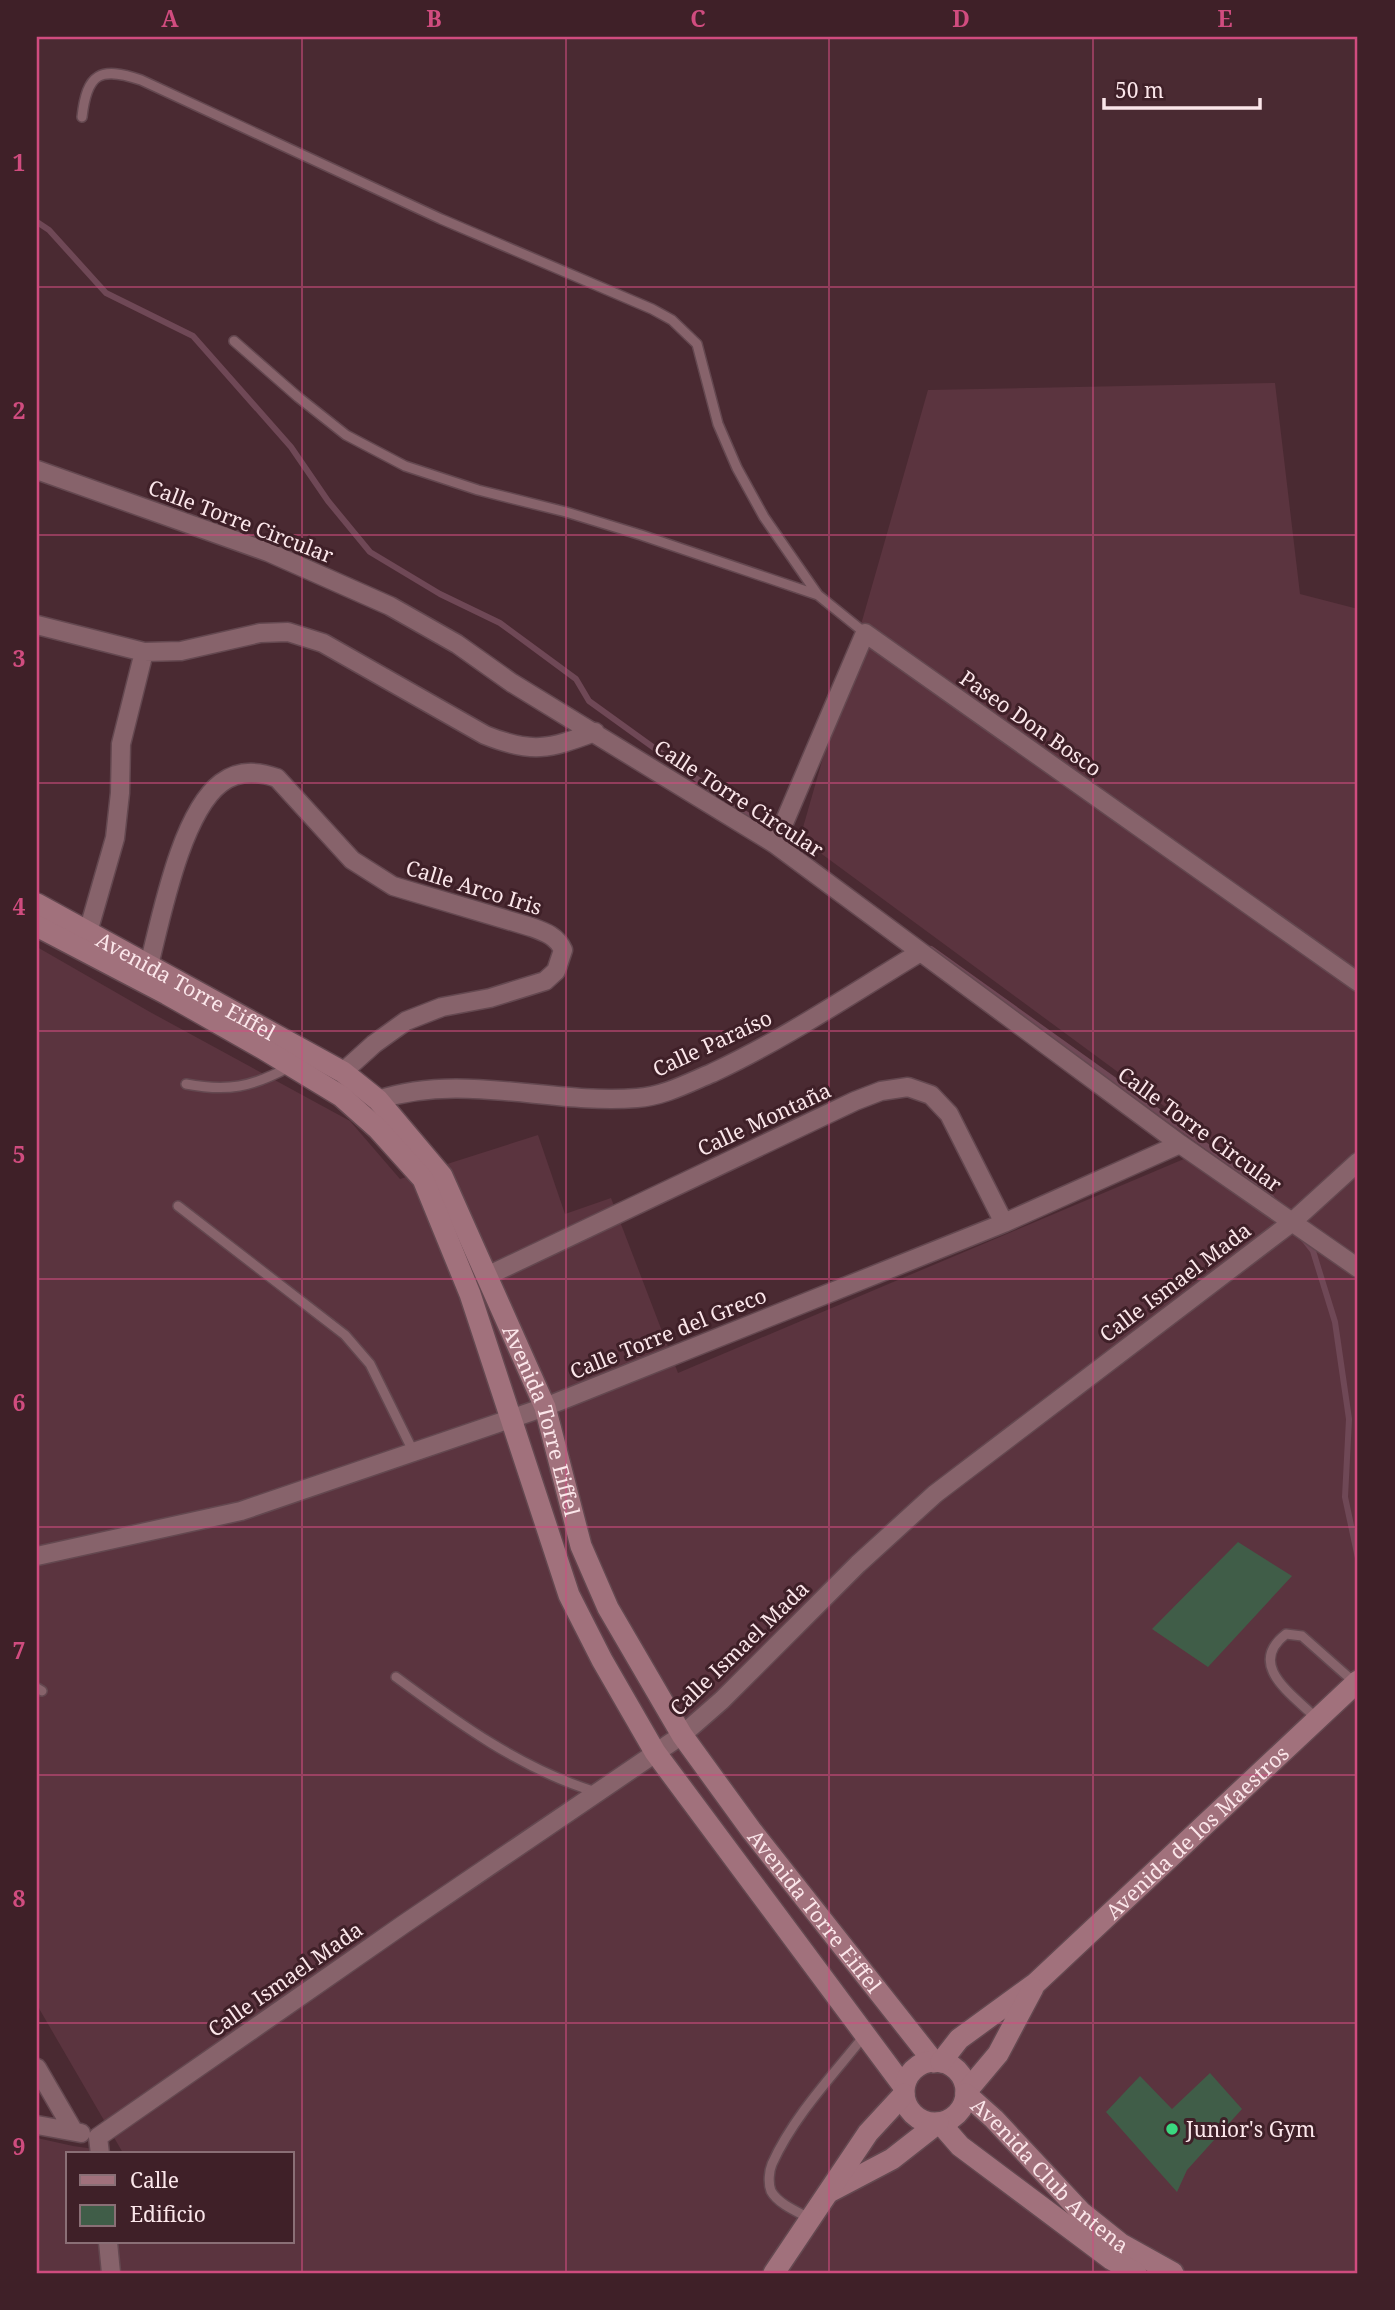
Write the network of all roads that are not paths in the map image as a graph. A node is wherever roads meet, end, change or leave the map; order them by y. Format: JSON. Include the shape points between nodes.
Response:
{"nodes":[{"id":1,"x":82,"y":117,"type":"dead end"},
{"id":2,"x":234,"y":341,"type":"dead end"},
{"id":3,"x":37,"y":470,"type":"edge"},
{"id":4,"x":818,"y":595,"type":"junction"},
{"id":5,"x":37,"y":625,"type":"edge"},
{"id":6,"x":864,"y":633,"type":"junction"},
{"id":7,"x":144,"y":652,"type":"junction"},
{"id":8,"x":595,"y":732,"type":"junction"},
{"id":9,"x":775,"y":845,"type":"junction"},
{"id":10,"x":37,"y":904,"type":"edge"},
{"id":11,"x":37,"y":926,"type":"edge"},
{"id":12,"x":88,"y":932,"type":"junction"},
{"id":13,"x":919,"y":953,"type":"junction"},
{"id":14,"x":149,"y":965,"type":"junction"},
{"id":15,"x":1358,"y":982,"type":"edge"},
{"id":16,"x":291,"y":1066,"type":"junction"},
{"id":17,"x":343,"y":1072,"type":"junction"},
{"id":18,"x":186,"y":1084,"type":"dead end"},
{"id":19,"x":378,"y":1100,"type":"junction"},
{"id":20,"x":1180,"y":1144,"type":"junction"},
{"id":21,"x":1358,"y":1162,"type":"edge"},
{"id":22,"x":178,"y":1206,"type":"dead end"},
{"id":23,"x":1004,"y":1223,"type":"junction"},
{"id":24,"x":1291,"y":1223,"type":"junction"},
{"id":25,"x":1358,"y":1268,"type":"edge"},
{"id":26,"x":487,"y":1276,"type":"junction"},
{"id":27,"x":545,"y":1407,"type":"junction"},
{"id":28,"x":512,"y":1419,"type":"junction"},
{"id":29,"x":414,"y":1453,"type":"junction"},
{"id":30,"x":37,"y":1556,"type":"edge"},
{"id":31,"x":397,"y":1676,"type":"dead end"},
{"id":32,"x":1357,"y":1683,"type":"edge"},
{"id":33,"x":1318,"y":1719,"type":"junction"},
{"id":34,"x":682,"y":1735,"type":"junction"},
{"id":35,"x":655,"y":1752,"type":"junction"},
{"id":36,"x":597,"y":1793,"type":"junction"},
{"id":37,"x":1036,"y":1983,"type":"junction"},
{"id":38,"x":865,"y":2035,"type":"junction"},
{"id":39,"x":937,"y":2062,"type":"junction"},
{"id":40,"x":37,"y":2068,"type":"edge"},
{"id":41,"x":904,"y":2091,"type":"junction"},
{"id":42,"x":966,"y":2093,"type":"junction"},
{"id":43,"x":939,"y":2123,"type":"junction"},
{"id":44,"x":37,"y":2125,"type":"edge"},
{"id":45,"x":73,"y":2130,"type":"junction"},
{"id":46,"x":99,"y":2146,"type":"edge"},
{"id":47,"x":831,"y":2191,"type":"junction"},
{"id":48,"x":812,"y":2220,"type":"junction"},
{"id":49,"x":108,"y":2244,"type":"edge"},
{"id":50,"x":111,"y":2273,"type":"edge"},
{"id":51,"x":774,"y":2273,"type":"edge"},
{"id":52,"x":1136,"y":2273,"type":"edge"},
{"id":53,"x":1173,"y":2273,"type":"edge"}],
"edges":[{"from":1,"to":4,"type":"lane","via":[[88,86],[99,75],[118,72],[672,320],[697,344],[718,424],[737,468],[764,517]]},
{"from":2,"to":4,"type":"lane","via":[[346,435],[405,466],[641,535]]},
{"from":3,"to":8,"type":"street","name":"Calle Torre Circular","via":[[268,552],[390,606]]},
{"from":4,"to":6,"type":"lane"},
{"from":5,"to":7,"type":"street"},
{"from":6,"to":9,"type":"street"},
{"from":6,"to":15,"type":"street","name":"Paseo Don Bosco"},
{"from":7,"to":8,"type":"street","via":[[181,652],[260,632],[288,632],[323,643],[512,746],[537,748]]},
{"from":7,"to":12,"type":"street","via":[[121,744],[116,838]]},
{"from":8,"to":9,"type":"street","name":"Calle Torre Circular"},
{"from":9,"to":13,"type":"street","name":"Calle Torre Circular"},
{"from":10,"to":12,"type":"street","name":"Avenida Torre Eiffel"},
{"from":11,"to":16,"type":"street","name":"Avenida Torre Eiffel"},
{"from":12,"to":14,"type":"street","name":"Avenida Torre Eiffel"},
{"from":13,"to":19,"type":"street","name":"Calle Paraíso","via":[[755,1053],[674,1090],[639,1098],[586,1098],[459,1088],[403,1092]]},
{"from":13,"to":20,"type":"street","name":"Calle Torre Circular"},
{"from":14,"to":17,"type":"street","name":"Avenida Torre Eiffel"},
{"from":14,"to":17,"type":"street","name":"Calle Arco Iris","via":[[181,846],[203,804],[220,783],[240,774],[261,772],[277,778],[352,860],[393,887],[531,928],[559,942],[563,950],[556,971],[545,981],[406,1021]]},
{"from":16,"to":18,"type":"lane","via":[[268,1079],[230,1089]]},
{"from":16,"to":28,"type":"street","name":"Avenida Torre Eiffel","via":[[341,1096],[422,1179],[449,1238]]},
{"from":17,"to":19,"type":"street","name":"Avenida Torre Eiffel"},
{"from":19,"to":26,"type":"street","name":"Avenida Torre Eiffel","via":[[442,1176]]},
{"from":20,"to":23,"type":"street","name":"Calle Torre del Greco"},
{"from":20,"to":24,"type":"street","name":"Calle Torre Circular"},
{"from":21,"to":24,"type":"street","name":"Calle Ismael Mada"},
{"from":22,"to":29,"type":"lane","via":[[345,1335],[370,1364]]},
{"from":23,"to":26,"type":"street","name":"Calle Montaña","via":[[949,1114],[931,1095],[908,1087],[855,1101]]},
{"from":23,"to":27,"type":"street","name":"Calle Torre del Greco"},
{"from":24,"to":25,"type":"street","name":"Calle Torre Circular"},
{"from":24,"to":34,"type":"street","name":"Calle Ismael Mada","via":[[935,1494]]},
{"from":26,"to":27,"type":"street","name":"Avenida Torre Eiffel"},
{"from":27,"to":28,"type":"street","name":"Calle Torre del Greco"},
{"from":27,"to":34,"type":"street","name":"Avenida Torre Eiffel","via":[[587,1558],[608,1608]]},
{"from":28,"to":29,"type":"street","name":"Calle Torre del Greco"},
{"from":28,"to":35,"type":"street","name":"Avenida Torre Eiffel","via":[[569,1595]]},
{"from":29,"to":30,"type":"street","name":"Calle Torre del Greco","via":[[241,1511]]},
{"from":31,"to":36,"type":"lane","via":[[485,1741],[568,1784]]},
{"from":32,"to":33,"type":"street","name":"Avenida de los Maestros"},
{"from":32,"to":33,"type":"lane","via":[[1303,1636],[1286,1634],[1274,1643],[1268,1658],[1272,1672]]},
{"from":33,"to":37,"type":"street","name":"Avenida de los Maestros"},
{"from":34,"to":35,"type":"street","name":"Calle Ismael Mada"},
{"from":34,"to":39,"type":"street","name":"Avenida Torre Eiffel","via":[[751,1830]]},
{"from":35,"to":36,"type":"street","name":"Calle Ismael Mada"},
{"from":35,"to":38,"type":"street","name":"Avenida Torre Eiffel"},
{"from":36,"to":46,"type":"street","name":"Calle Ismael Mada","via":[[404,1924]]},
{"from":37,"to":39,"type":"street","name":"Avenida de los Maestros","via":[[959,2039]]},
{"from":37,"to":42,"type":"street","name":"Avenida de los Maestros","via":[[998,2054]]},
{"from":38,"to":41,"type":"street","name":"Avenida Torre Eiffel"},
{"from":38,"to":48,"type":"lane","via":[[817,2095],[771,2166],[771,2192]]},
{"from":39,"to":41,"type":"street","via":[[915,2069]]},
{"from":39,"to":42,"type":"street","via":[[958,2073]]},
{"from":40,"to":45,"type":"street"},
{"from":41,"to":43,"type":"street","via":[[911,2112],[928,2123]]},
{"from":41,"to":47,"type":"street","via":[[868,2133]]},
{"from":42,"to":43,"type":"street","via":[[958,2113]]},
{"from":42,"to":53,"type":"street","name":"Avenida Club Antena","via":[[1082,2212],[1121,2244]]},
{"from":43,"to":47,"type":"street","via":[[892,2159]]},
{"from":43,"to":52,"type":"street","name":"Avenida Club Antena","via":[[960,2146]]},
{"from":44,"to":45,"type":"street"},
{"from":45,"to":46,"type":"street"},
{"from":47,"to":48,"type":"street"},
{"from":48,"to":51,"type":"street"},
{"from":49,"to":50,"type":"street"}]}
